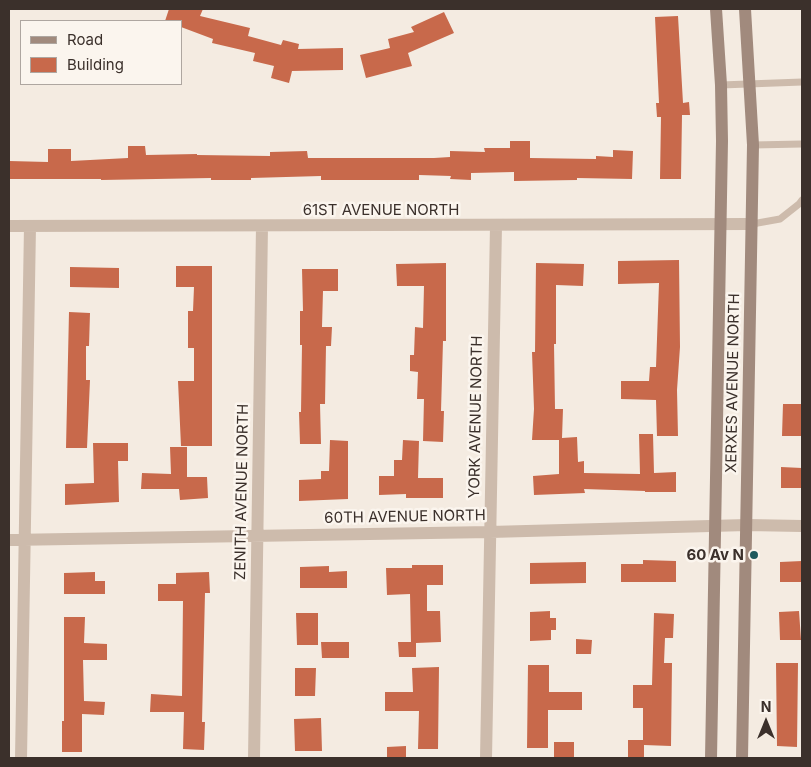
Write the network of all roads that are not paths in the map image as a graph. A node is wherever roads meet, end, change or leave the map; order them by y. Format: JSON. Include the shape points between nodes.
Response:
{"nodes":[{"id":1,"x":716,"y":9,"type":"edge"},
{"id":2,"x":746,"y":9,"type":"edge"},
{"id":3,"x":750,"y":82,"type":"junction"},
{"id":4,"x":802,"y":82,"type":"edge"},
{"id":5,"x":721,"y":84,"type":"junction"},
{"id":6,"x":802,"y":144,"type":"edge"},
{"id":7,"x":753,"y":145,"type":"junction"},
{"id":8,"x":802,"y":200,"type":"edge"},
{"id":9,"x":720,"y":224,"type":"junction"},
{"id":10,"x":752,"y":224,"type":"junction"},
{"id":11,"x":9,"y":226,"type":"edge"},
{"id":12,"x":30,"y":226,"type":"junction"},
{"id":13,"x":262,"y":226,"type":"junction"},
{"id":14,"x":496,"y":226,"type":"junction"},
{"id":15,"x":747,"y":525,"type":"junction"},
{"id":16,"x":802,"y":526,"type":"edge"},
{"id":17,"x":715,"y":527,"type":"junction"},
{"id":18,"x":490,"y":532,"type":"junction"},
{"id":19,"x":257,"y":536,"type":"junction"},
{"id":20,"x":9,"y":540,"type":"edge"},
{"id":21,"x":24,"y":540,"type":"junction"},
{"id":22,"x":21,"y":758,"type":"edge"},
{"id":23,"x":254,"y":758,"type":"edge"},
{"id":24,"x":486,"y":758,"type":"edge"},
{"id":25,"x":711,"y":758,"type":"edge"},
{"id":26,"x":742,"y":758,"type":"edge"}],
"edges":[{"from":1,"to":5,"type":"street","name":"XERXES AVENUE NORTH"},
{"from":2,"to":3,"type":"street","name":"XERXES AVENUE NORTH"},
{"from":3,"to":4,"type":"lane"},
{"from":3,"to":5,"type":"lane"},
{"from":3,"to":7,"type":"street","name":"XERXES AVENUE NORTH"},
{"from":5,"to":9,"type":"street","name":"XERXES AVENUE NORTH"},
{"from":6,"to":7,"type":"lane"},
{"from":7,"to":10,"type":"street","name":"XERXES AVENUE NORTH"},
{"from":8,"to":10,"type":"lane","via":[[780,219]]},
{"from":9,"to":10,"type":"street","name":"61ST AVENUE NORTH"},
{"from":9,"to":14,"type":"street","name":"61ST AVENUE NORTH"},
{"from":9,"to":17,"type":"street","name":"XERXES AVENUE NORTH"},
{"from":10,"to":15,"type":"street","name":"XERXES AVENUE NORTH"},
{"from":11,"to":12,"type":"street","name":"61ST AVENUE NORTH"},
{"from":12,"to":13,"type":"street","name":"61ST AVENUE NORTH"},
{"from":12,"to":21,"type":"street"},
{"from":13,"to":14,"type":"street","name":"61ST AVENUE NORTH"},
{"from":13,"to":19,"type":"street","name":"ZENITH AVENUE NORTH"},
{"from":14,"to":18,"type":"street","name":"YORK AVENUE NORTH"},
{"from":15,"to":16,"type":"street","name":"60TH AVENUE NORTH"},
{"from":15,"to":17,"type":"street","name":"60TH AVENUE NORTH"},
{"from":15,"to":26,"type":"street","name":"XERXES AVENUE NORTH"},
{"from":17,"to":18,"type":"street","name":"60TH AVENUE NORTH"},
{"from":17,"to":25,"type":"street","name":"XERXES AVENUE NORTH"},
{"from":18,"to":19,"type":"street","name":"60TH AVENUE NORTH"},
{"from":18,"to":24,"type":"street","name":"YORK AVENUE NORTH"},
{"from":19,"to":21,"type":"street","name":"60TH AVENUE NORTH"},
{"from":19,"to":23,"type":"street","name":"ZENITH AVENUE NORTH"},
{"from":20,"to":21,"type":"street","name":"60TH AVENUE NORTH"},
{"from":21,"to":22,"type":"street"}]}
